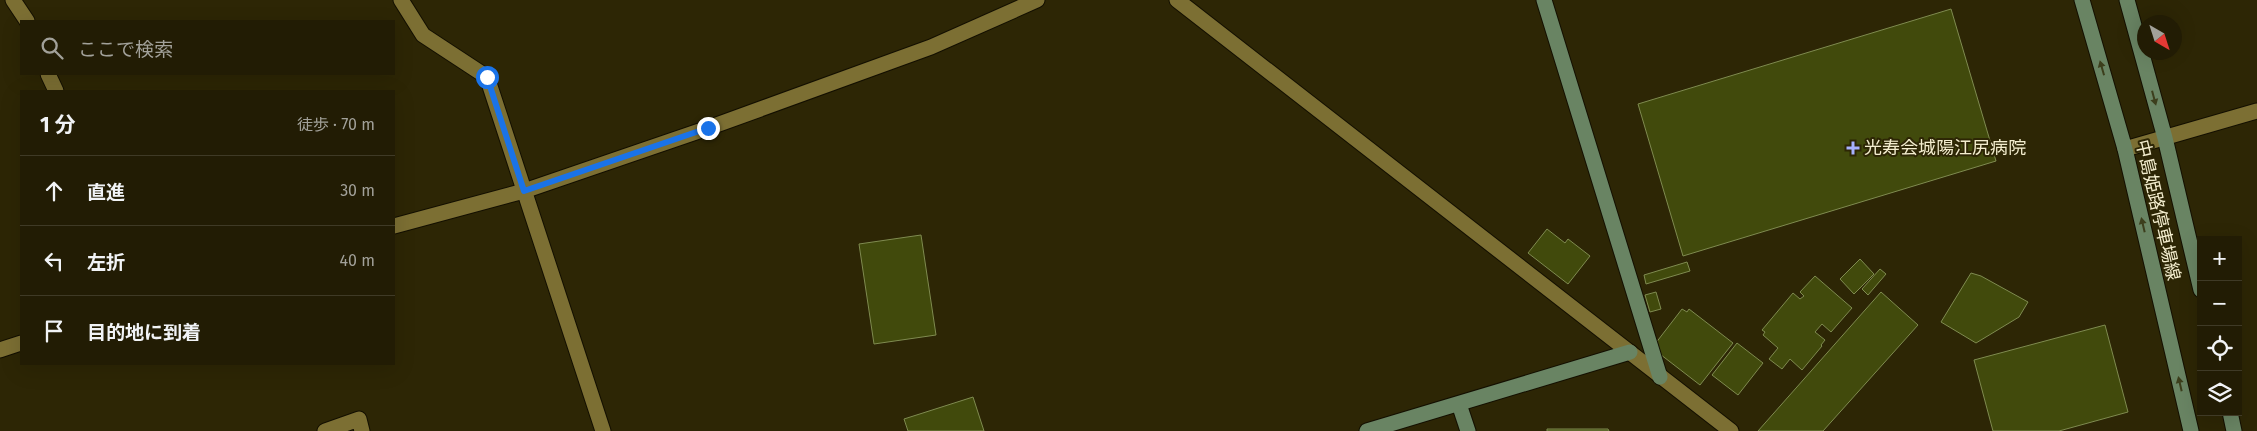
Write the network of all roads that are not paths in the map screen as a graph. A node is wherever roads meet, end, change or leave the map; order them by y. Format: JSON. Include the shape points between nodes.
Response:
{"nodes":[{"id":1,"x":13,"y":0,"type":"edge"},
{"id":2,"x":401,"y":0,"type":"edge"},
{"id":3,"x":1037,"y":0,"type":"edge"},
{"id":4,"x":1177,"y":0,"type":"edge"},
{"id":5,"x":1544,"y":0,"type":"edge"},
{"id":6,"x":2082,"y":0,"type":"edge"},
{"id":7,"x":2127,"y":0,"type":"edge"},
{"id":8,"x":26,"y":20,"type":"edge"},
{"id":9,"x":48,"y":75,"type":"edge"},
{"id":10,"x":56,"y":90,"type":"edge"},
{"id":11,"x":2256,"y":113,"type":"edge"},
{"id":12,"x":2165,"y":138,"type":"junction"},
{"id":13,"x":2125,"y":149,"type":"junction"},
{"id":14,"x":524,"y":191,"type":"junction"},
{"id":15,"x":395,"y":226,"type":"edge"},
{"id":16,"x":2199,"y":281,"type":"edge"},
{"id":17,"x":20,"y":343,"type":"edge"},
{"id":18,"x":0,"y":350,"type":"edge"},
{"id":19,"x":1630,"y":352,"type":"junction"},
{"id":20,"x":1660,"y":376,"type":"junction"},
{"id":21,"x":1459,"y":404,"type":"junction"},
{"id":22,"x":2231,"y":416,"type":"edge"},
{"id":23,"x":597,"y":429,"type":"edge"},
{"id":24,"x":326,"y":431,"type":"edge"},
{"id":25,"x":362,"y":431,"type":"edge"},
{"id":26,"x":1368,"y":431,"type":"edge"},
{"id":27,"x":1468,"y":431,"type":"edge"},
{"id":28,"x":1731,"y":431,"type":"edge"},
{"id":29,"x":2191,"y":431,"type":"edge"},
{"id":30,"x":2234,"y":431,"type":"edge"}],
"edges":[{"from":1,"to":8,"type":"street"},
{"from":2,"to":14,"type":"street","via":[[423,35],[487,77]]},
{"from":3,"to":14,"type":"street","via":[[931,47]]},
{"from":4,"to":19,"type":"street"},
{"from":5,"to":20,"type":"main road"},
{"from":13,"to":6,"type":"main road","name":"中島姫路停車場線","one_way":true},
{"from":7,"to":12,"type":"main road","name":"中島姫路停車場線","one_way":true},
{"from":9,"to":10,"type":"street"},
{"from":11,"to":12,"type":"street"},
{"from":12,"to":13,"type":"street"},
{"from":12,"to":16,"type":"main road","name":"中島姫路停車場線"},
{"from":29,"to":13,"type":"main road","name":"中島姫路停車場線","one_way":true},
{"from":14,"to":15,"type":"street"},
{"from":14,"to":23,"type":"street"},
{"from":17,"to":18,"type":"street"},
{"from":19,"to":20,"type":"street"},
{"from":19,"to":21,"type":"main road"},
{"from":20,"to":28,"type":"street"},
{"from":21,"to":26,"type":"main road"},
{"from":21,"to":27,"type":"main road"},
{"from":22,"to":30,"type":"main road"},
{"from":24,"to":25,"type":"street","via":[[359,419]]}]}
